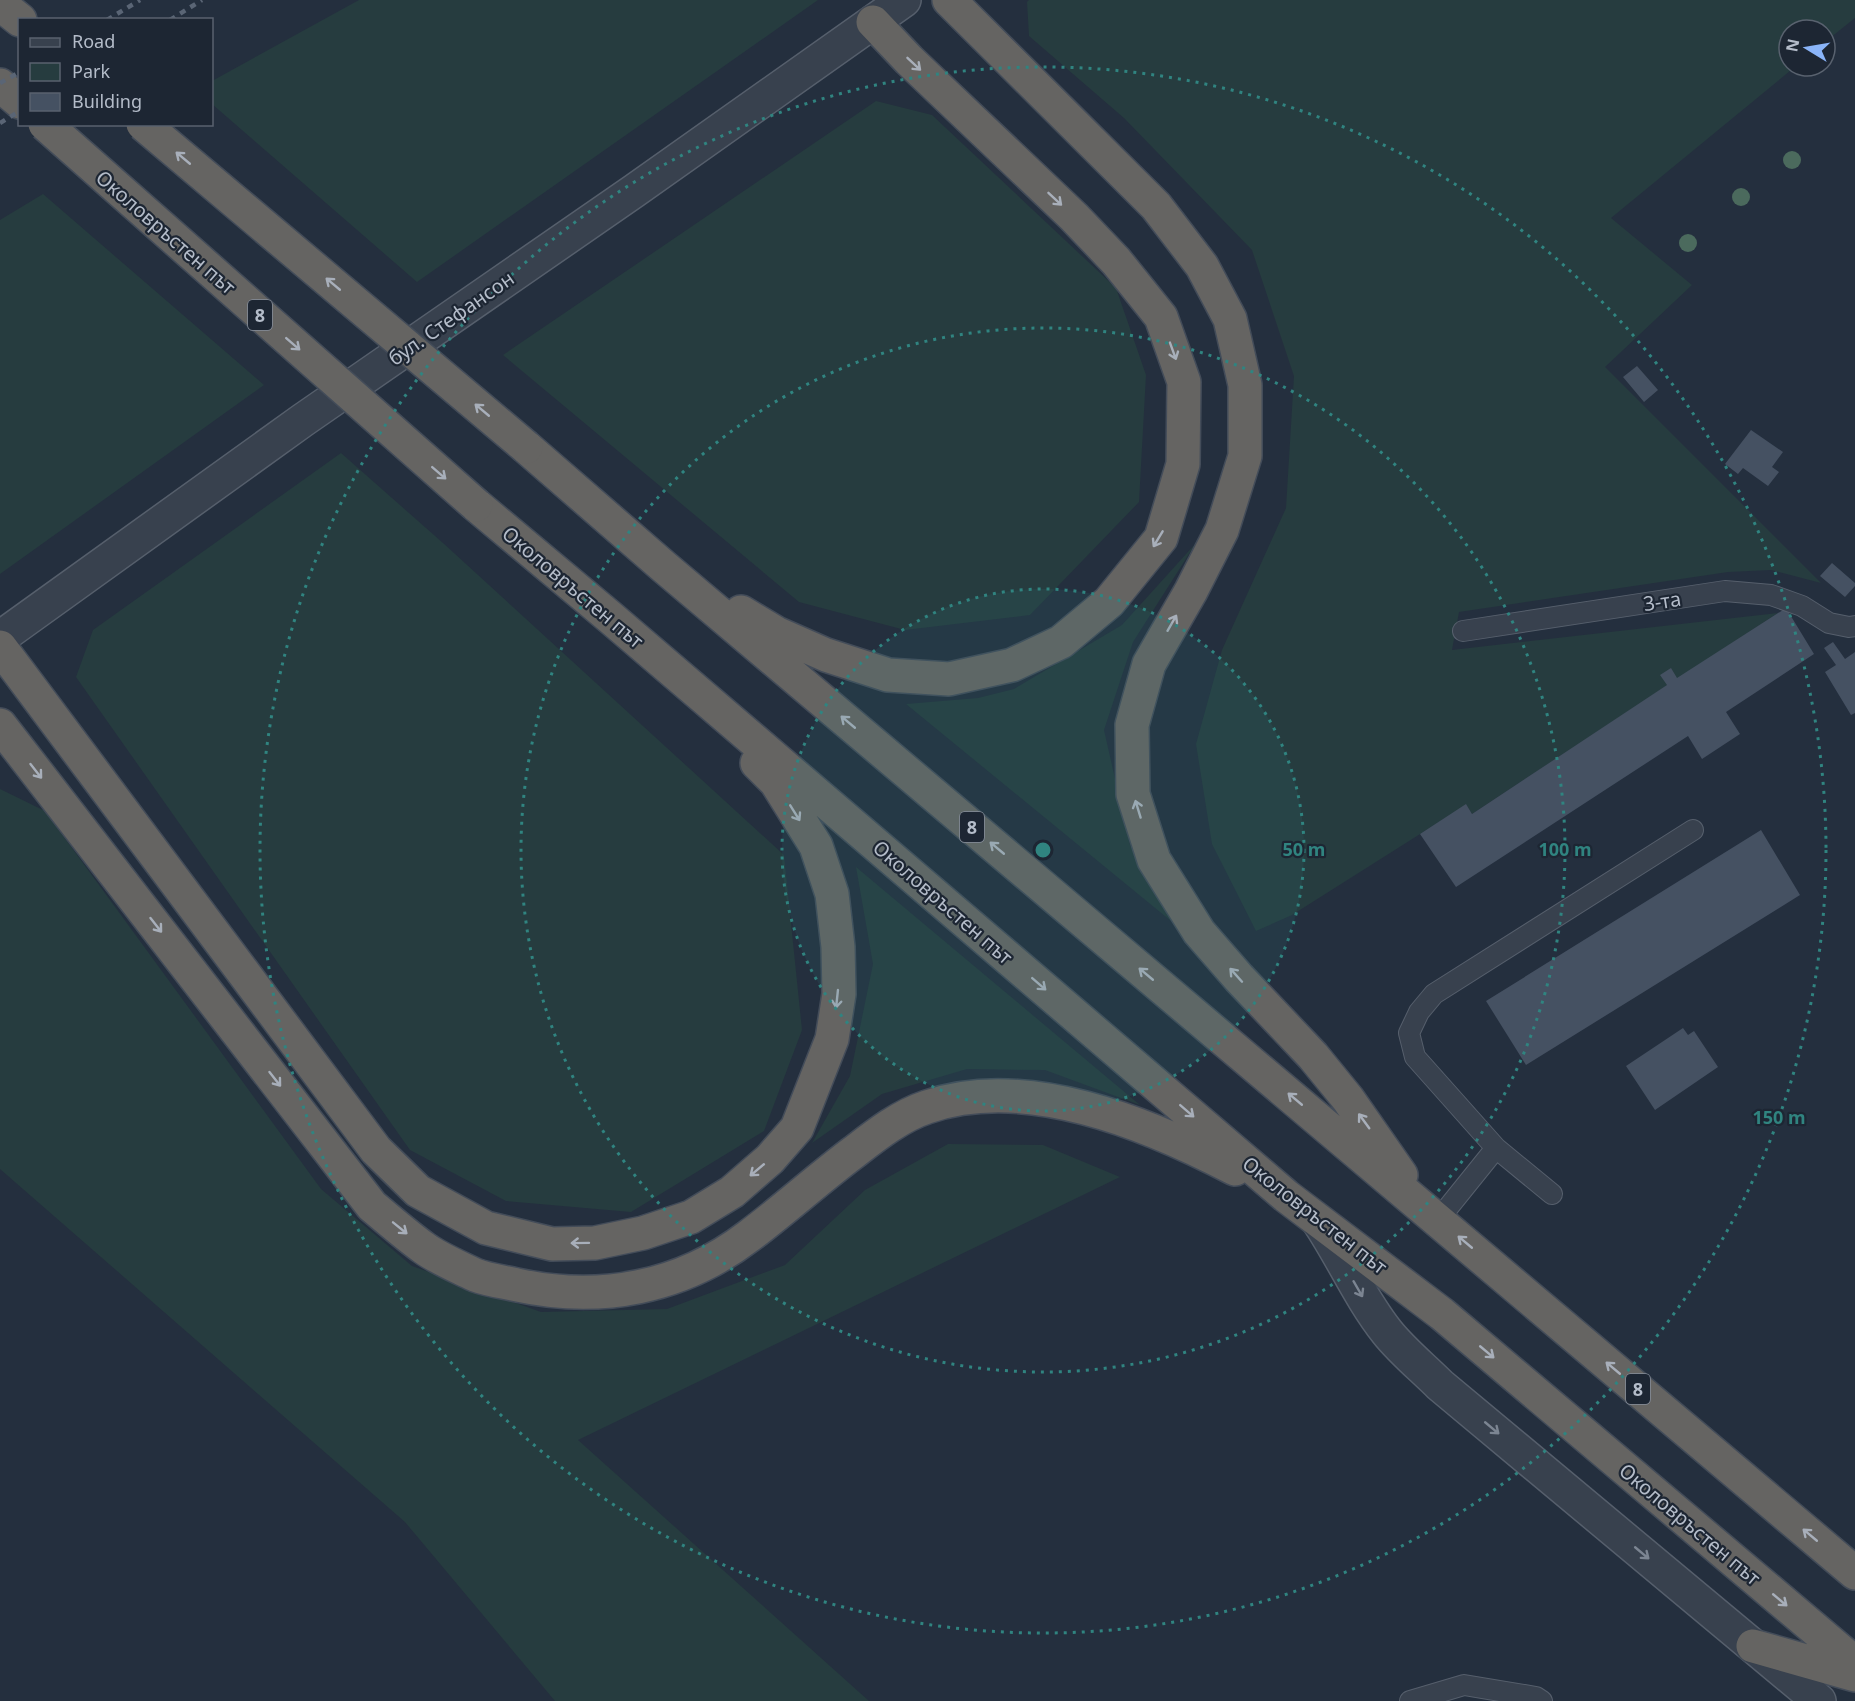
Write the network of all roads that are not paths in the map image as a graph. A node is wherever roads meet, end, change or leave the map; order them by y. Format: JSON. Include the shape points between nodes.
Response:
{"nodes":[{"id":1,"x":904,"y":0,"type":"edge"},
{"id":2,"x":950,"y":0,"type":"edge"},
{"id":3,"x":0,"y":4,"type":"edge"},
{"id":4,"x":18,"y":18,"type":"edge"},
{"id":5,"x":873,"y":22,"type":"junction"},
{"id":6,"x":0,"y":85,"type":"edge"},
{"id":7,"x":18,"y":100,"type":"edge"},
{"id":8,"x":47,"y":126,"type":"edge"},
{"id":9,"x":145,"y":126,"type":"edge"},
{"id":10,"x":663,"y":566,"type":"junction"},
{"id":11,"x":612,"y":618,"type":"junction"},
{"id":12,"x":1855,"y":626,"type":"edge"},
{"id":13,"x":1463,"y":631,"type":"dead end"},
{"id":14,"x":0,"y":638,"type":"edge"},
{"id":15,"x":0,"y":647,"type":"edge"},
{"id":16,"x":0,"y":725,"type":"edge"},
{"id":17,"x":1693,"y":830,"type":"dead end"},
{"id":18,"x":1496,"y":1148,"type":"junction"},
{"id":19,"x":1552,"y":1194,"type":"dead end"},
{"id":20,"x":1286,"y":1196,"type":"junction"},
{"id":21,"x":1429,"y":1212,"type":"junction"},
{"id":22,"x":1318,"y":1220,"type":"junction"},
{"id":23,"x":1855,"y":1573,"type":"edge"},
{"id":24,"x":1753,"y":1646,"type":"junction"},
{"id":25,"x":1855,"y":1663,"type":"edge"},
{"id":26,"x":1855,"y":1675,"type":"edge"},
{"id":27,"x":1410,"y":1701,"type":"edge"},
{"id":28,"x":1542,"y":1701,"type":"edge"},
{"id":29,"x":1818,"y":1701,"type":"edge"}],
"edges":[{"from":1,"to":5,"type":"street","name":"бул. Стефансон"},
{"from":21,"to":2,"type":"highway","one_way":true,"via":[[1313,1056],[1199,932],[1154,860],[1133,794],[1132,725],[1149,664],[1222,530],[1245,456],[1245,385],[1230,319],[1202,266],[1156,206]]},
{"from":3,"to":4,"type":"highway"},
{"from":5,"to":10,"type":"highway","one_way":true,"via":[[1074,217],[1161,317],[1184,382],[1183,464],[1161,538],[1109,602],[1061,642],[1012,665],[949,679],[888,675],[826,655],[776,633]]},
{"from":5,"to":14,"type":"street","name":"бул. Стефансон","via":[[294,426]]},
{"from":6,"to":7,"type":"highway"},
{"from":8,"to":11,"type":"highway","name":"Околовръстен път","number":"8","one_way":true,"bridge":true,"via":[[476,506]]},
{"from":10,"to":9,"type":"highway","number":"8","one_way":true,"bridge":true},
{"from":21,"to":10,"type":"highway","number":"8","one_way":true},
{"from":11,"to":15,"type":"highway","one_way":true,"via":[[776,782],[816,846],[832,894],[838,994],[832,1039],[816,1083],[797,1128],[770,1159],[732,1192],[691,1217],[595,1243],[552,1244],[486,1228],[418,1191],[376,1150]]},
{"from":11,"to":20,"type":"highway","name":"Околовръстен път","number":"8","one_way":true},
{"from":12,"to":13,"type":"lane","name":"3-та","via":[[1829,623],[1802,606],[1771,595],[1725,591]]},
{"from":16,"to":20,"type":"highway","one_way":true,"via":[[372,1206],[426,1250],[478,1276],[541,1290],[598,1293],[653,1284],[702,1266],[747,1237],[885,1128],[926,1107],[958,1099],[1001,1095],[1061,1101],[1192,1147]]},
{"from":17,"to":18,"type":"lane","via":[[1434,994],[1419,1012],[1409,1033],[1415,1058]]},
{"from":18,"to":19,"type":"lane"},
{"from":18,"to":21,"type":"lane"},
{"from":20,"to":22,"type":"highway","name":"Околовръстен път","number":"8"},
{"from":23,"to":21,"type":"highway","number":"8","one_way":true},
{"from":22,"to":24,"type":"street","one_way":true,"via":[[1358,1291],[1388,1334],[1440,1385]]},
{"from":22,"to":25,"type":"highway","name":"Околовръстен път","number":"8","one_way":true,"via":[[1442,1314]]},
{"from":24,"to":26,"type":"highway"},
{"from":24,"to":29,"type":"street"},
{"from":27,"to":28,"type":"lane","via":[[1464,1685]]}]}
